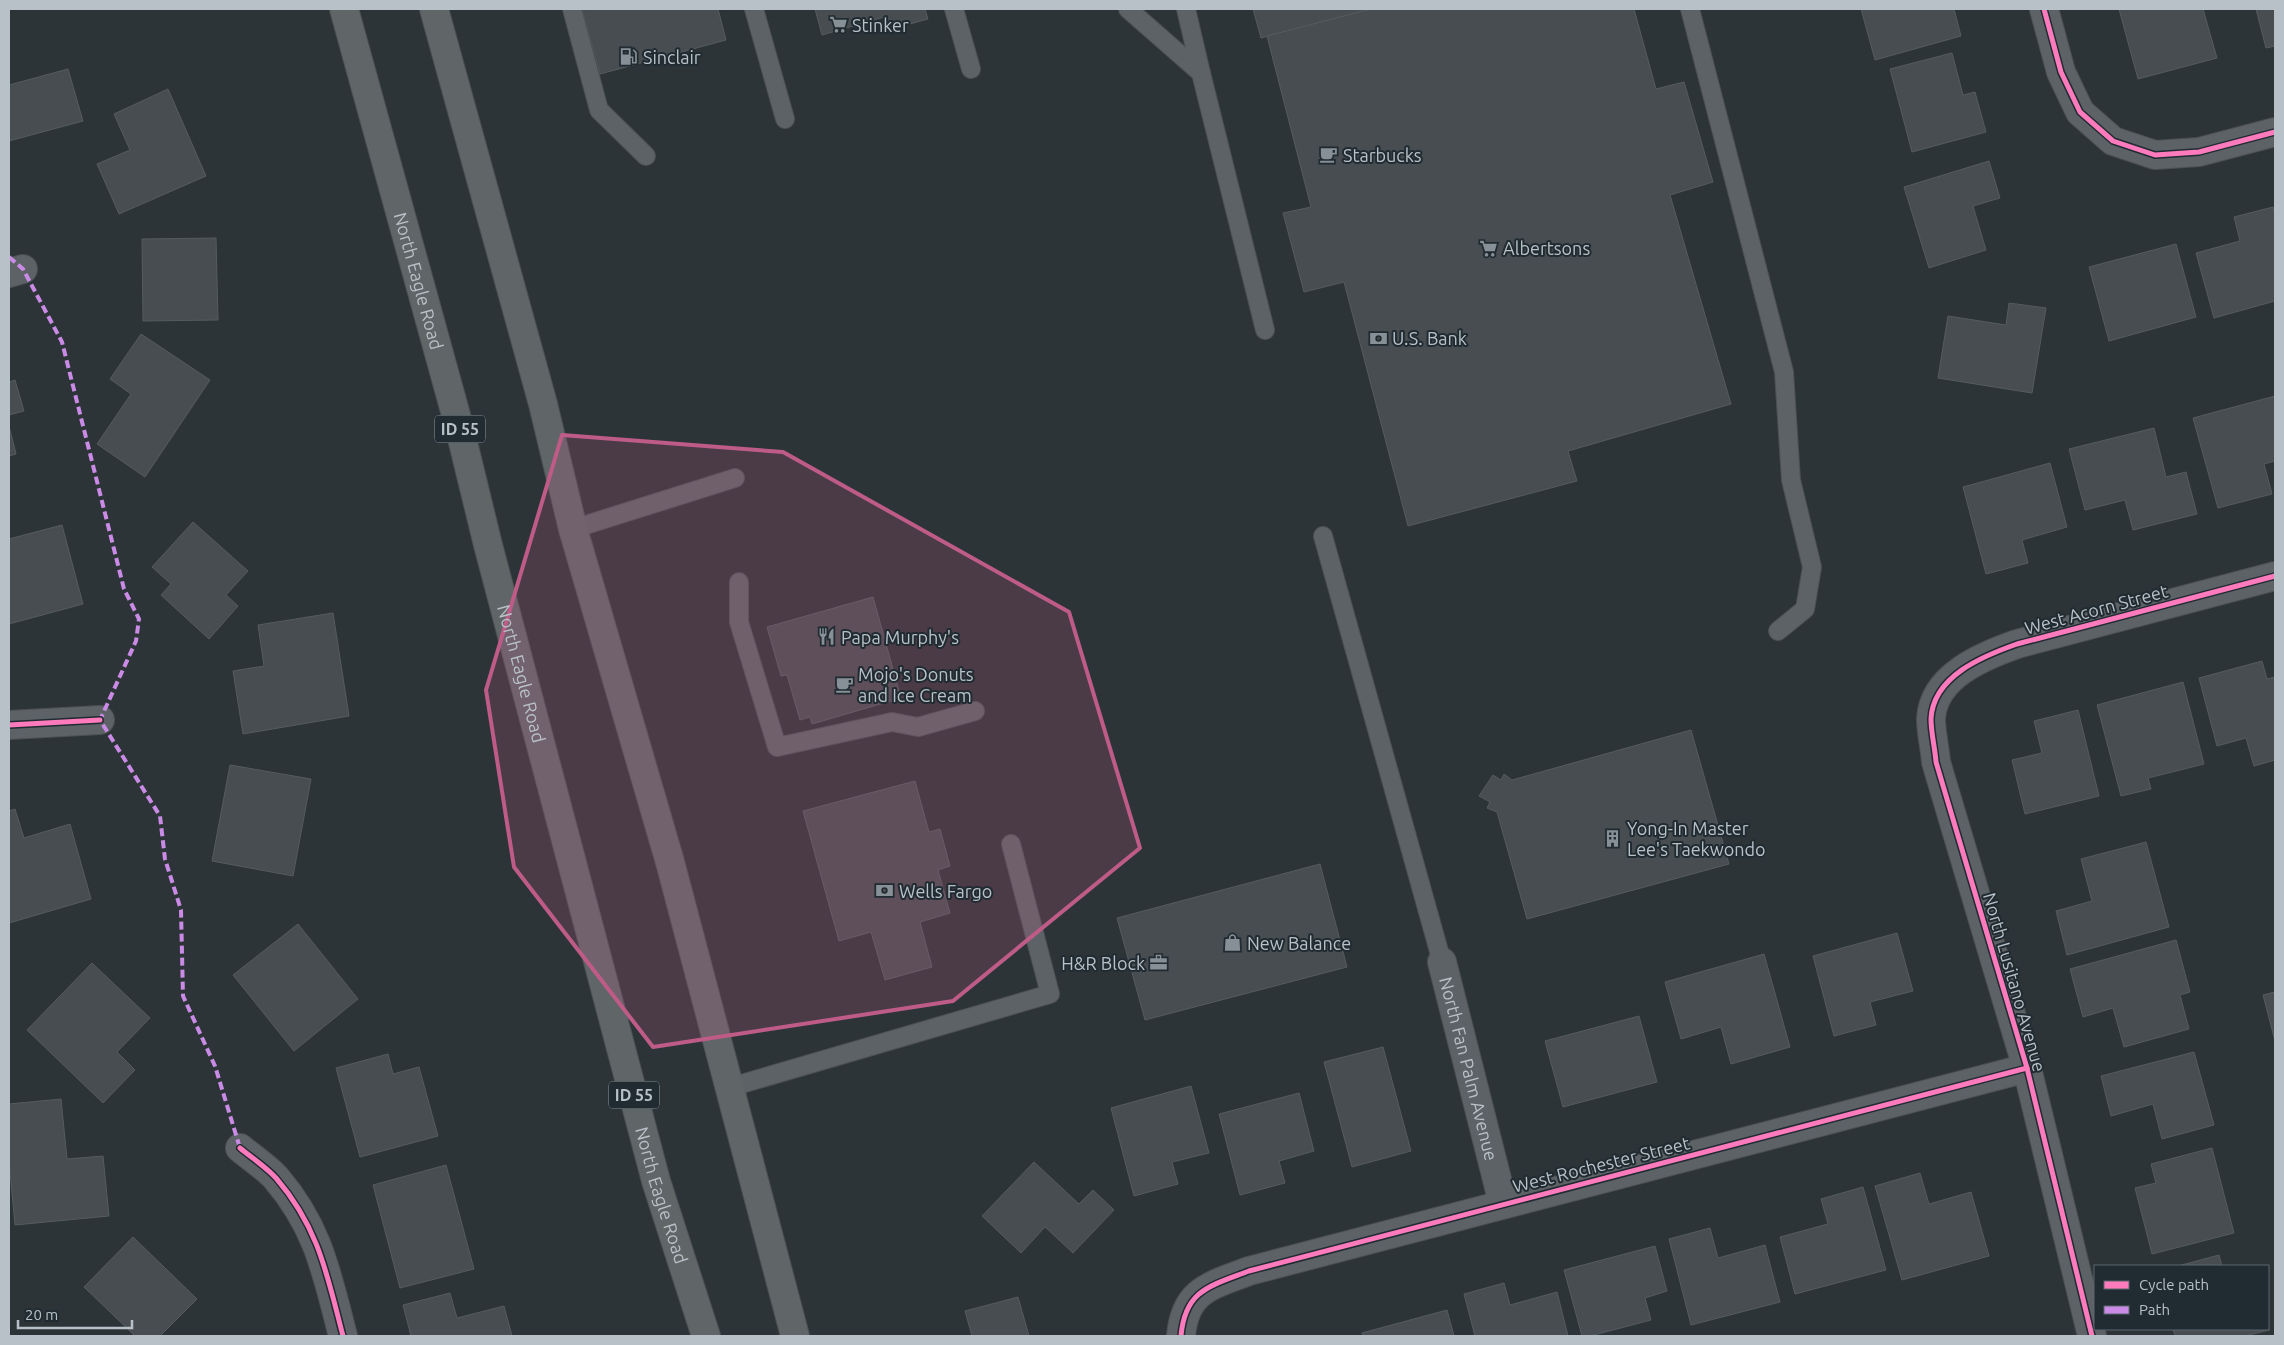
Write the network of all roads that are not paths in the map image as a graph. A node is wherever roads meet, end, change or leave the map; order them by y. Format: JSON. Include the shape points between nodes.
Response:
{"nodes":[{"id":1,"x":344,"y":9,"type":"edge"},
{"id":2,"x":434,"y":9,"type":"edge"},
{"id":3,"x":572,"y":9,"type":"edge"},
{"id":4,"x":754,"y":9,"type":"edge"},
{"id":5,"x":954,"y":9,"type":"edge"},
{"id":6,"x":1128,"y":9,"type":"edge"},
{"id":7,"x":1186,"y":9,"type":"edge"},
{"id":8,"x":1690,"y":9,"type":"edge"},
{"id":9,"x":2044,"y":9,"type":"edge"},
{"id":10,"x":971,"y":70,"type":"dead end"},
{"id":11,"x":1200,"y":73,"type":"junction"},
{"id":12,"x":784,"y":119,"type":"dead end"},
{"id":13,"x":2275,"y":132,"type":"edge"},
{"id":14,"x":646,"y":156,"type":"dead end"},
{"id":15,"x":1265,"y":330,"type":"dead end"},
{"id":16,"x":736,"y":478,"type":"dead end"},
{"id":17,"x":573,"y":528,"type":"junction"},
{"id":18,"x":1323,"y":536,"type":"dead end"},
{"id":19,"x":2275,"y":576,"type":"edge"},
{"id":20,"x":739,"y":582,"type":"dead end"},
{"id":21,"x":1778,"y":631,"type":"dead end"},
{"id":22,"x":1937,"y":694,"type":"joint"},
{"id":23,"x":975,"y":711,"type":"dead end"},
{"id":24,"x":100,"y":720,"type":"dead end"},
{"id":25,"x":9,"y":725,"type":"edge"},
{"id":26,"x":1011,"y":844,"type":"dead end"},
{"id":27,"x":1442,"y":962,"type":"joint"},
{"id":28,"x":2027,"y":1068,"type":"junction"},
{"id":29,"x":730,"y":1087,"type":"junction"},
{"id":30,"x":240,"y":1148,"type":"dead end"},
{"id":31,"x":1503,"y":1203,"type":"junction"},
{"id":32,"x":344,"y":1336,"type":"edge"},
{"id":33,"x":706,"y":1336,"type":"edge"},
{"id":34,"x":795,"y":1336,"type":"edge"},
{"id":35,"x":1181,"y":1336,"type":"edge"},
{"id":36,"x":2092,"y":1336,"type":"edge"}],
"edges":[{"from":1,"to":33,"type":"highway","name":"North Eagle Road","number":"ID 55","via":[[459,426],[656,1181]]},
{"from":2,"to":17,"type":"highway","via":[[543,404]]},
{"from":3,"to":14,"type":"lane","via":[[600,110]]},
{"from":4,"to":12,"type":"lane"},
{"from":5,"to":10,"type":"lane"},
{"from":6,"to":11,"type":"lane"},
{"from":7,"to":11,"type":"lane"},
{"from":8,"to":21,"type":"lane","via":[[1784,372],[1790,480],[1812,567],[1805,609]]},
{"from":9,"to":13,"type":"street","via":[[2061,72],[2080,112],[2114,141],[2155,155],[2199,152]]},
{"from":11,"to":15,"type":"lane"},
{"from":16,"to":17,"type":"lane"},
{"from":17,"to":29,"type":"highway","via":[[670,862]]},
{"from":18,"to":27,"type":"lane"},
{"from":19,"to":22,"type":"street","name":"West Acorn Street","via":[[2000,650],[1963,670]]},
{"from":20,"to":23,"type":"lane","via":[[739,622],[777,747],[892,722],[918,726]]},
{"from":22,"to":28,"type":"street","name":"North Lusitano Avenue","via":[[1931,718],[1936,762]]},
{"from":24,"to":25,"type":"street"},
{"from":26,"to":29,"type":"lane","via":[[1050,994]]},
{"from":27,"to":31,"type":"street","name":"North Fan Palm Avenue"},
{"from":28,"to":31,"type":"street","name":"West Rochester Street"},
{"from":28,"to":36,"type":"street","name":"North Lusitano Avenue"},
{"from":29,"to":34,"type":"highway"},
{"from":30,"to":32,"type":"street","via":[[275,1177],[302,1212],[321,1251]]},
{"from":31,"to":35,"type":"street","name":"West Rochester Street","via":[[1249,1271],[1212,1285],[1190,1302],[1183,1318]]}]}
